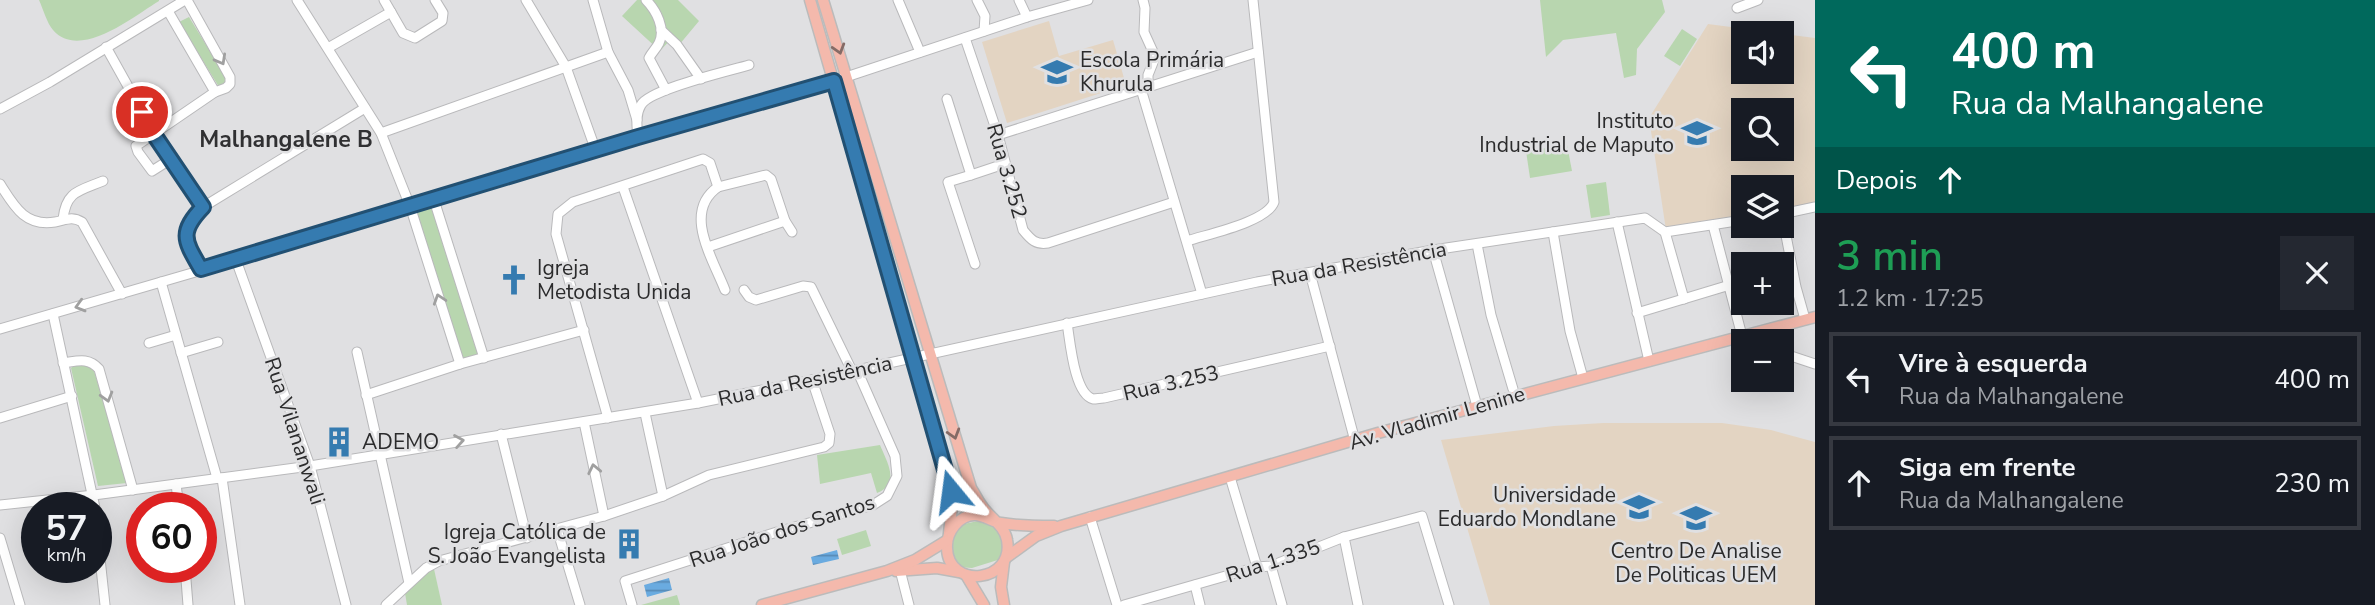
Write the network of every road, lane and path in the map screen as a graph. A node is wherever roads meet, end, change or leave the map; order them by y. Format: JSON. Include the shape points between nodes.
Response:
{"nodes":[{"id":1,"x":186,"y":0,"type":"edge"},
{"id":2,"x":297,"y":0,"type":"edge"},
{"id":3,"x":384,"y":0,"type":"edge"},
{"id":4,"x":435,"y":0,"type":"edge"},
{"id":5,"x":526,"y":0,"type":"edge"},
{"id":6,"x":593,"y":0,"type":"edge"},
{"id":7,"x":810,"y":0,"type":"edge"},
{"id":8,"x":823,"y":0,"type":"edge"},
{"id":9,"x":898,"y":0,"type":"edge"},
{"id":10,"x":977,"y":0,"type":"edge"},
{"id":11,"x":1019,"y":0,"type":"edge"},
{"id":12,"x":1088,"y":0,"type":"edge"},
{"id":13,"x":1143,"y":0,"type":"edge"},
{"id":14,"x":1254,"y":0,"type":"edge"},
{"id":15,"x":1758,"y":0,"type":"edge"},
{"id":16,"x":651,"y":2,"type":"edge"},
{"id":17,"x":1737,"y":8,"type":"dead end"},
{"id":18,"x":168,"y":10,"type":"junction"},
{"id":19,"x":391,"y":12,"type":"junction"},
{"id":20,"x":1027,"y":17,"type":"junction"},
{"id":21,"x":661,"y":30,"type":"junction"},
{"id":22,"x":985,"y":31,"type":"junction"},
{"id":23,"x":965,"y":38,"type":"junction"},
{"id":24,"x":106,"y":47,"type":"junction"},
{"id":25,"x":328,"y":48,"type":"junction"},
{"id":26,"x":608,"y":52,"type":"junction"},
{"id":27,"x":920,"y":52,"type":"junction"},
{"id":28,"x":1258,"y":52,"type":"junction"},
{"id":29,"x":749,"y":65,"type":"dead end"},
{"id":30,"x":566,"y":67,"type":"junction"},
{"id":31,"x":847,"y":77,"type":"junction"},
{"id":32,"x":701,"y":79,"type":"junction"},
{"id":33,"x":834,"y":81,"type":"junction"},
{"id":34,"x":1145,"y":88,"type":"junction"},
{"id":35,"x":666,"y":90,"type":"junction"},
{"id":36,"x":215,"y":92,"type":"junction"},
{"id":37,"x":947,"y":99,"type":"dead end"},
{"id":38,"x":365,"y":108,"type":"junction"},
{"id":39,"x":0,"y":109,"type":"edge"},
{"id":40,"x":637,"y":120,"type":"junction"},
{"id":41,"x":153,"y":133,"type":"junction"},
{"id":42,"x":381,"y":133,"type":"junction"},
{"id":43,"x":998,"y":135,"type":"junction"},
{"id":44,"x":638,"y":137,"type":"junction"},
{"id":45,"x":594,"y":151,"type":"junction"},
{"id":46,"x":171,"y":159,"type":"junction"},
{"id":47,"x":1004,"y":164,"type":"junction"},
{"id":48,"x":971,"y":175,"type":"junction"},
{"id":49,"x":103,"y":181,"type":"dead end"},
{"id":50,"x":0,"y":184,"type":"edge"},
{"id":51,"x":623,"y":187,"type":"junction"},
{"id":52,"x":718,"y":187,"type":"junction"},
{"id":53,"x":434,"y":200,"type":"junction"},
{"id":54,"x":1174,"y":202,"type":"junction"},
{"id":55,"x":410,"y":206,"type":"junction"},
{"id":56,"x":203,"y":207,"type":"junction"},
{"id":57,"x":1815,"y":208,"type":"edge"},
{"id":58,"x":1794,"y":212,"type":"edge"},
{"id":59,"x":63,"y":219,"type":"junction"},
{"id":60,"x":785,"y":221,"type":"junction"},
{"id":61,"x":1617,"y":222,"type":"junction"},
{"id":62,"x":1731,"y":222,"type":"edge"},
{"id":63,"x":1713,"y":225,"type":"junction"},
{"id":64,"x":792,"y":232,"type":"dead end"},
{"id":65,"x":1553,"y":232,"type":"junction"},
{"id":66,"x":1665,"y":232,"type":"junction"},
{"id":67,"x":1187,"y":241,"type":"junction"},
{"id":68,"x":1477,"y":244,"type":"junction"},
{"id":69,"x":708,"y":247,"type":"junction"},
{"id":70,"x":1433,"y":250,"type":"junction"},
{"id":71,"x":236,"y":260,"type":"junction"},
{"id":72,"x":975,"y":264,"type":"dead end"},
{"id":73,"x":201,"y":269,"type":"junction"},
{"id":74,"x":1310,"y":273,"type":"junction"},
{"id":75,"x":1794,"y":275,"type":"edge"},
{"id":76,"x":161,"y":282,"type":"junction"},
{"id":77,"x":1731,"y":285,"type":"edge"},
{"id":78,"x":1728,"y":286,"type":"junction"},
{"id":79,"x":725,"y":290,"type":"dead end"},
{"id":80,"x":744,"y":290,"type":"dead end"},
{"id":81,"x":122,"y":294,"type":"junction"},
{"id":82,"x":1202,"y":294,"type":"junction"},
{"id":83,"x":1684,"y":299,"type":"junction"},
{"id":84,"x":1637,"y":313,"type":"junction"},
{"id":85,"x":53,"y":314,"type":"junction"},
{"id":86,"x":1810,"y":318,"type":"edge"},
{"id":87,"x":1067,"y":323,"type":"junction"},
{"id":88,"x":0,"y":329,"type":"edge"},
{"id":89,"x":1743,"y":329,"type":"edge"},
{"id":90,"x":1776,"y":329,"type":"edge"},
{"id":91,"x":584,"y":330,"type":"junction"},
{"id":92,"x":176,"y":335,"type":"junction"},
{"id":93,"x":218,"y":342,"type":"dead end"},
{"id":94,"x":1731,"y":342,"type":"edge"},
{"id":95,"x":149,"y":343,"type":"dead end"},
{"id":96,"x":1330,"y":346,"type":"junction"},
{"id":97,"x":357,"y":352,"type":"dead end"},
{"id":98,"x":181,"y":353,"type":"junction"},
{"id":99,"x":930,"y":354,"type":"junction"},
{"id":100,"x":914,"y":357,"type":"junction"},
{"id":101,"x":1794,"y":357,"type":"edge"},
{"id":102,"x":484,"y":358,"type":"junction"},
{"id":103,"x":1650,"y":361,"type":"junction"},
{"id":104,"x":63,"y":363,"type":"junction"},
{"id":105,"x":1815,"y":363,"type":"edge"},
{"id":106,"x":460,"y":364,"type":"junction"},
{"id":107,"x":854,"y":371,"type":"junction"},
{"id":108,"x":1583,"y":378,"type":"junction"},
{"id":109,"x":812,"y":380,"type":"junction"},
{"id":110,"x":1513,"y":389,"type":"dead end"},
{"id":111,"x":72,"y":396,"type":"junction"},
{"id":112,"x":366,"y":396,"type":"junction"},
{"id":113,"x":698,"y":403,"type":"junction"},
{"id":114,"x":1477,"y":406,"type":"junction"},
{"id":115,"x":645,"y":413,"type":"junction"},
{"id":116,"x":0,"y":418,"type":"edge"},
{"id":117,"x":608,"y":418,"type":"junction"},
{"id":118,"x":584,"y":422,"type":"junction"},
{"id":119,"x":501,"y":434,"type":"junction"},
{"id":120,"x":1355,"y":441,"type":"junction"},
{"id":121,"x":380,"y":455,"type":"junction"},
{"id":122,"x":310,"y":466,"type":"junction"},
{"id":123,"x":1230,"y":477,"type":"junction"},
{"id":124,"x":219,"y":478,"type":"junction"},
{"id":125,"x":176,"y":484,"type":"junction"},
{"id":126,"x":133,"y":490,"type":"junction"},
{"id":127,"x":93,"y":492,"type":"edge"},
{"id":128,"x":177,"y":492,"type":"edge"},
{"id":129,"x":112,"y":493,"type":"edge"},
{"id":130,"x":663,"y":496,"type":"junction"},
{"id":131,"x":21,"y":503,"type":"edge"},
{"id":132,"x":0,"y":505,"type":"edge"},
{"id":133,"x":604,"y":516,"type":"junction"},
{"id":134,"x":1086,"y":518,"type":"junction"},
{"id":135,"x":998,"y":523,"type":"junction"},
{"id":136,"x":1061,"y":526,"type":"junction"},
{"id":137,"x":557,"y":529,"type":"junction"},
{"id":138,"x":948,"y":537,"type":"junction"},
{"id":139,"x":1344,"y":537,"type":"junction"},
{"id":140,"x":0,"y":538,"type":"edge"},
{"id":141,"x":527,"y":538,"type":"junction"},
{"id":142,"x":1006,"y":559,"type":"junction"},
{"id":143,"x":1271,"y":566,"type":"junction"},
{"id":144,"x":1257,"y":567,"type":"junction"},
{"id":145,"x":895,"y":569,"type":"junction"},
{"id":146,"x":963,"y":574,"type":"junction"},
{"id":147,"x":103,"y":583,"type":"edge"},
{"id":148,"x":186,"y":583,"type":"edge"},
{"id":149,"x":409,"y":583,"type":"junction"},
{"id":150,"x":1195,"y":585,"type":"junction"},
{"id":151,"x":403,"y":592,"type":"junction"},
{"id":152,"x":405,"y":603,"type":"dead end"},
{"id":153,"x":20,"y":605,"type":"edge"},
{"id":154,"x":105,"y":605,"type":"edge"},
{"id":155,"x":188,"y":605,"type":"edge"},
{"id":156,"x":240,"y":605,"type":"edge"},
{"id":157,"x":346,"y":605,"type":"edge"},
{"id":158,"x":386,"y":605,"type":"edge"},
{"id":159,"x":580,"y":605,"type":"edge"},
{"id":160,"x":632,"y":605,"type":"edge"},
{"id":161,"x":762,"y":605,"type":"edge"},
{"id":162,"x":909,"y":605,"type":"edge"},
{"id":163,"x":984,"y":605,"type":"edge"},
{"id":164,"x":1004,"y":605,"type":"edge"},
{"id":165,"x":1117,"y":605,"type":"edge"},
{"id":166,"x":1124,"y":605,"type":"edge"},
{"id":167,"x":1200,"y":605,"type":"edge"},
{"id":168,"x":1282,"y":605,"type":"edge"},
{"id":169,"x":1359,"y":605,"type":"edge"},
{"id":170,"x":1449,"y":605,"type":"edge"}],
"edges":[{"from":1,"to":18,"type":"street"},
{"from":1,"to":36,"type":"street","one_way":true,"via":[[230,77],[230,84]]},
{"from":2,"to":25,"type":"street"},
{"from":3,"to":19,"type":"street"},
{"from":4,"to":19,"type":"street","via":[[442,21],[419,37],[403,33]]},
{"from":5,"to":30,"type":"street"},
{"from":6,"to":26,"type":"street"},
{"from":7,"to":33,"type":"main road"},
{"from":8,"to":31,"type":"main road","one_way":true},
{"from":9,"to":27,"type":"street"},
{"from":10,"to":22,"type":"street","via":[[985,16]]},
{"from":11,"to":20,"type":"street"},
{"from":12,"to":20,"type":"street"},
{"from":13,"to":34,"type":"street","via":[[1144,32],[1154,60]]},
{"from":14,"to":28,"type":"street"},
{"from":15,"to":17,"type":"street"},
{"from":16,"to":21,"type":"street"},
{"from":18,"to":24,"type":"street"},
{"from":18,"to":36,"type":"street"},
{"from":19,"to":25,"type":"street"},
{"from":20,"to":22,"type":"street"},
{"from":21,"to":32,"type":"street"},
{"from":21,"to":35,"type":"street","via":[[659,44],[649,58]]},
{"from":22,"to":23,"type":"street"},
{"from":23,"to":27,"type":"street"},
{"from":23,"to":43,"type":"street","name":"Rua 3.252"},
{"from":24,"to":39,"type":"street"},
{"from":24,"to":41,"type":"street"},
{"from":25,"to":38,"type":"street"},
{"from":26,"to":30,"type":"street"},
{"from":26,"to":40,"type":"street"},
{"from":27,"to":31,"type":"street"},
{"from":28,"to":34,"type":"street"},
{"from":28,"to":67,"type":"street","via":[[1274,202],[1254,219]]},
{"from":29,"to":32,"type":"street"},
{"from":30,"to":42,"type":"street"},
{"from":30,"to":45,"type":"street"},
{"from":31,"to":33,"type":"street"},
{"from":31,"to":99,"type":"main road"},
{"from":32,"to":35,"type":"street"},
{"from":33,"to":44,"type":"street"},
{"from":33,"to":100,"type":"main road"},
{"from":34,"to":43,"type":"street"},
{"from":34,"to":54,"type":"street"},
{"from":35,"to":40,"type":"street","via":[[641,104]]},
{"from":36,"to":41,"type":"street"},
{"from":37,"to":48,"type":"street"},
{"from":38,"to":42,"type":"street"},
{"from":38,"to":56,"type":"street"},
{"from":40,"to":44,"type":"street"},
{"from":41,"to":46,"type":"street"},
{"from":41,"to":46,"type":"street","via":[[136,146],[144,161],[152,170]]},
{"from":42,"to":55,"type":"street"},
{"from":43,"to":47,"type":"street","name":"Rua 3.252"},
{"from":44,"to":45,"type":"street"},
{"from":45,"to":53,"type":"street"},
{"from":46,"to":56,"type":"street"},
{"from":47,"to":48,"type":"street"},
{"from":47,"to":54,"type":"street","name":"Rua 3.252","via":[[1023,230],[1040,244]]},
{"from":48,"to":72,"type":"street","via":[[948,182]]},
{"from":49,"to":59,"type":"street","via":[[78,191],[66,202]]},
{"from":50,"to":59,"type":"street","via":[[23,217],[47,223]]},
{"from":51,"to":52,"type":"street","via":[[704,159],[710,163]]},
{"from":51,"to":91,"type":"street","via":[[572,202],[558,214],[556,234]]},
{"from":51,"to":113,"type":"street"},
{"from":52,"to":60,"type":"street","via":[[766,175]]},
{"from":52,"to":69,"type":"street","via":[[706,199],[700,215]]},
{"from":53,"to":55,"type":"street"},
{"from":53,"to":102,"type":"street"},
{"from":54,"to":67,"type":"street"},
{"from":55,"to":71,"type":"street"},
{"from":106,"to":55,"type":"street","one_way":true},
{"from":56,"to":73,"type":"street","via":[[188,225],[186,238]]},
{"from":57,"to":58,"type":"street"},
{"from":59,"to":81,"type":"street","via":[[82,222]]},
{"from":60,"to":64,"type":"street"},
{"from":60,"to":69,"type":"street"},
{"from":61,"to":65,"type":"street","name":"Rua da Resistência"},
{"from":61,"to":66,"type":"street","name":"Rua da Resistência","via":[[1645,218]]},
{"from":61,"to":84,"type":"street"},
{"from":62,"to":63,"type":"street"},
{"from":63,"to":66,"type":"street"},
{"from":63,"to":78,"type":"street"},
{"from":65,"to":68,"type":"street","name":"Rua da Resistência"},
{"from":65,"to":108,"type":"street"},
{"from":66,"to":83,"type":"street"},
{"from":67,"to":82,"type":"street"},
{"from":68,"to":70,"type":"street","name":"Rua da Resistência"},
{"from":68,"to":110,"type":"street","via":[[1491,315]]},
{"from":69,"to":79,"type":"street"},
{"from":70,"to":74,"type":"street","name":"Rua da Resistência"},
{"from":70,"to":114,"type":"street"},
{"from":71,"to":73,"type":"street"},
{"from":71,"to":122,"type":"street","name":"Rua Vilananwali"},
{"from":73,"to":76,"type":"street"},
{"from":74,"to":82,"type":"street","name":"Rua da Resistência"},
{"from":74,"to":96,"type":"street"},
{"from":75,"to":86,"type":"street"},
{"from":76,"to":81,"type":"street"},
{"from":76,"to":92,"type":"street"},
{"from":77,"to":78,"type":"street"},
{"from":78,"to":83,"type":"street"},
{"from":78,"to":89,"type":"street"},
{"from":80,"to":107,"type":"street","name":"Rua João dos Santos","via":[[756,300],[811,287]]},
{"from":81,"to":85,"type":"street","one_way":true},
{"from":82,"to":87,"type":"street","name":"Rua da Resistência"},
{"from":83,"to":84,"type":"street"},
{"from":84,"to":103,"type":"street"},
{"from":85,"to":88,"type":"street"},
{"from":85,"to":104,"type":"street"},
{"from":86,"to":90,"type":"main road","name":"Av. Vladimir Lenine"},
{"from":87,"to":96,"type":"street","name":"Rua 3.253","via":[[1078,383],[1092,398]]},
{"from":87,"to":99,"type":"street","name":"Rua da Resistência"},
{"from":91,"to":102,"type":"street"},
{"from":91,"to":117,"type":"street"},
{"from":92,"to":95,"type":"street"},
{"from":92,"to":98,"type":"street"},
{"from":93,"to":98,"type":"street"},
{"from":94,"to":103,"type":"main road","name":"Av. Vladimir Lenine"},
{"from":96,"to":120,"type":"street"},
{"from":97,"to":112,"type":"street"},
{"from":98,"to":124,"type":"street"},
{"from":99,"to":100,"type":"street","name":"Rua da Resistência"},
{"from":99,"to":135,"type":"main road","one_way":true,"via":[[971,488]]},
{"from":100,"to":107,"type":"street","name":"Rua da Resistência"},
{"from":100,"to":138,"type":"main road","via":[[951,491]]},
{"from":101,"to":105,"type":"street"},
{"from":102,"to":106,"type":"street"},
{"from":103,"to":108,"type":"main road","name":"Av. Vladimir Lenine"},
{"from":104,"to":111,"type":"street"},
{"from":104,"to":126,"type":"street","one_way":true,"via":[[86,360],[99,369]]},
{"from":106,"to":112,"type":"street"},
{"from":107,"to":109,"type":"street","name":"Rua da Resistência"},
{"from":107,"to":160,"type":"street","name":"Rua João dos Santos","via":[[895,456],[897,476],[887,496],[873,505],[625,581]]},
{"from":108,"to":114,"type":"main road","name":"Av. Vladimir Lenine"},
{"from":109,"to":113,"type":"street","name":"Rua da Resistência"},
{"from":109,"to":130,"type":"street","via":[[829,443],[709,475]]},
{"from":111,"to":116,"type":"street"},
{"from":111,"to":127,"type":"street"},
{"from":112,"to":121,"type":"street"},
{"from":113,"to":115,"type":"street","name":"Rua da Resistência"},
{"from":114,"to":120,"type":"main road","name":"Av. Vladimir Lenine"},
{"from":115,"to":117,"type":"street","name":"Rua da Resistência"},
{"from":115,"to":130,"type":"street"},
{"from":117,"to":118,"type":"street","name":"Rua da Resistência"},
{"from":118,"to":119,"type":"street","name":"Rua da Resistência"},
{"from":133,"to":118,"type":"street","one_way":true},
{"from":121,"to":119,"type":"street","name":"Rua da Resistência","one_way":true},
{"from":119,"to":141,"type":"street"},
{"from":120,"to":123,"type":"main road","name":"Av. Vladimir Lenine"},
{"from":121,"to":122,"type":"street","name":"Rua da Resistência"},
{"from":121,"to":149,"type":"street"},
{"from":122,"to":124,"type":"street","name":"Rua da Resistência"},
{"from":122,"to":157,"type":"street","name":"Rua Vilananwali"},
{"from":123,"to":134,"type":"main road","name":"Av. Vladimir Lenine"},
{"from":123,"to":144,"type":"street"},
{"from":124,"to":125,"type":"street","name":"Rua da Resistência"},
{"from":124,"to":156,"type":"street"},
{"from":125,"to":126,"type":"street","name":"Rua da Resistência"},
{"from":125,"to":128,"type":"street"},
{"from":126,"to":129,"type":"street","name":"Rua da Resistência"},
{"from":130,"to":133,"type":"street"},
{"from":131,"to":132,"type":"street","name":"Rua da Resistência"},
{"from":133,"to":137,"type":"street"},
{"from":134,"to":136,"type":"main road","name":"Av. Vladimir Lenine"},
{"from":134,"to":165,"type":"street"},
{"from":135,"to":136,"type":"main road","name":"Av. Vladimir Lenine"},
{"from":135,"to":138,"type":"main road","via":[[976,515],[960,520]]},
{"from":135,"to":142,"type":"main road","via":[[1007,538]]},
{"from":136,"to":142,"type":"main road","name":"Av. Vladimir Lenine","via":[[1036,536]]},
{"from":137,"to":141,"type":"street"},
{"from":137,"to":159,"type":"street"},
{"from":138,"to":145,"type":"main road"},
{"from":138,"to":146,"type":"main road","via":[[951,563]]},
{"from":139,"to":143,"type":"street","name":"Rua 1.335"},
{"from":139,"to":169,"type":"street"},
{"from":139,"to":170,"type":"street","name":"Rua 1.335","via":[[1422,516]]},
{"from":140,"to":153,"type":"street"},
{"from":141,"to":149,"type":"street","via":[[439,561]]},
{"from":142,"to":146,"type":"main road","via":[[988,576]]},
{"from":142,"to":164,"type":"main road"},
{"from":143,"to":144,"type":"street","name":"Rua 1.335"},
{"from":143,"to":168,"type":"street"},
{"from":144,"to":150,"type":"street","name":"Rua 1.335"},
{"from":145,"to":146,"type":"main road","via":[[937,568]]},
{"from":145,"to":161,"type":"main road"},
{"from":145,"to":162,"type":"street"},
{"from":146,"to":163,"type":"main road"},
{"from":147,"to":154,"type":"street"},
{"from":148,"to":155,"type":"street"},
{"from":149,"to":151,"type":"street"},
{"from":150,"to":166,"type":"street","name":"Rua 1.335"},
{"from":150,"to":167,"type":"street"},
{"from":151,"to":152,"type":"street"},
{"from":151,"to":158,"type":"street"}]}
